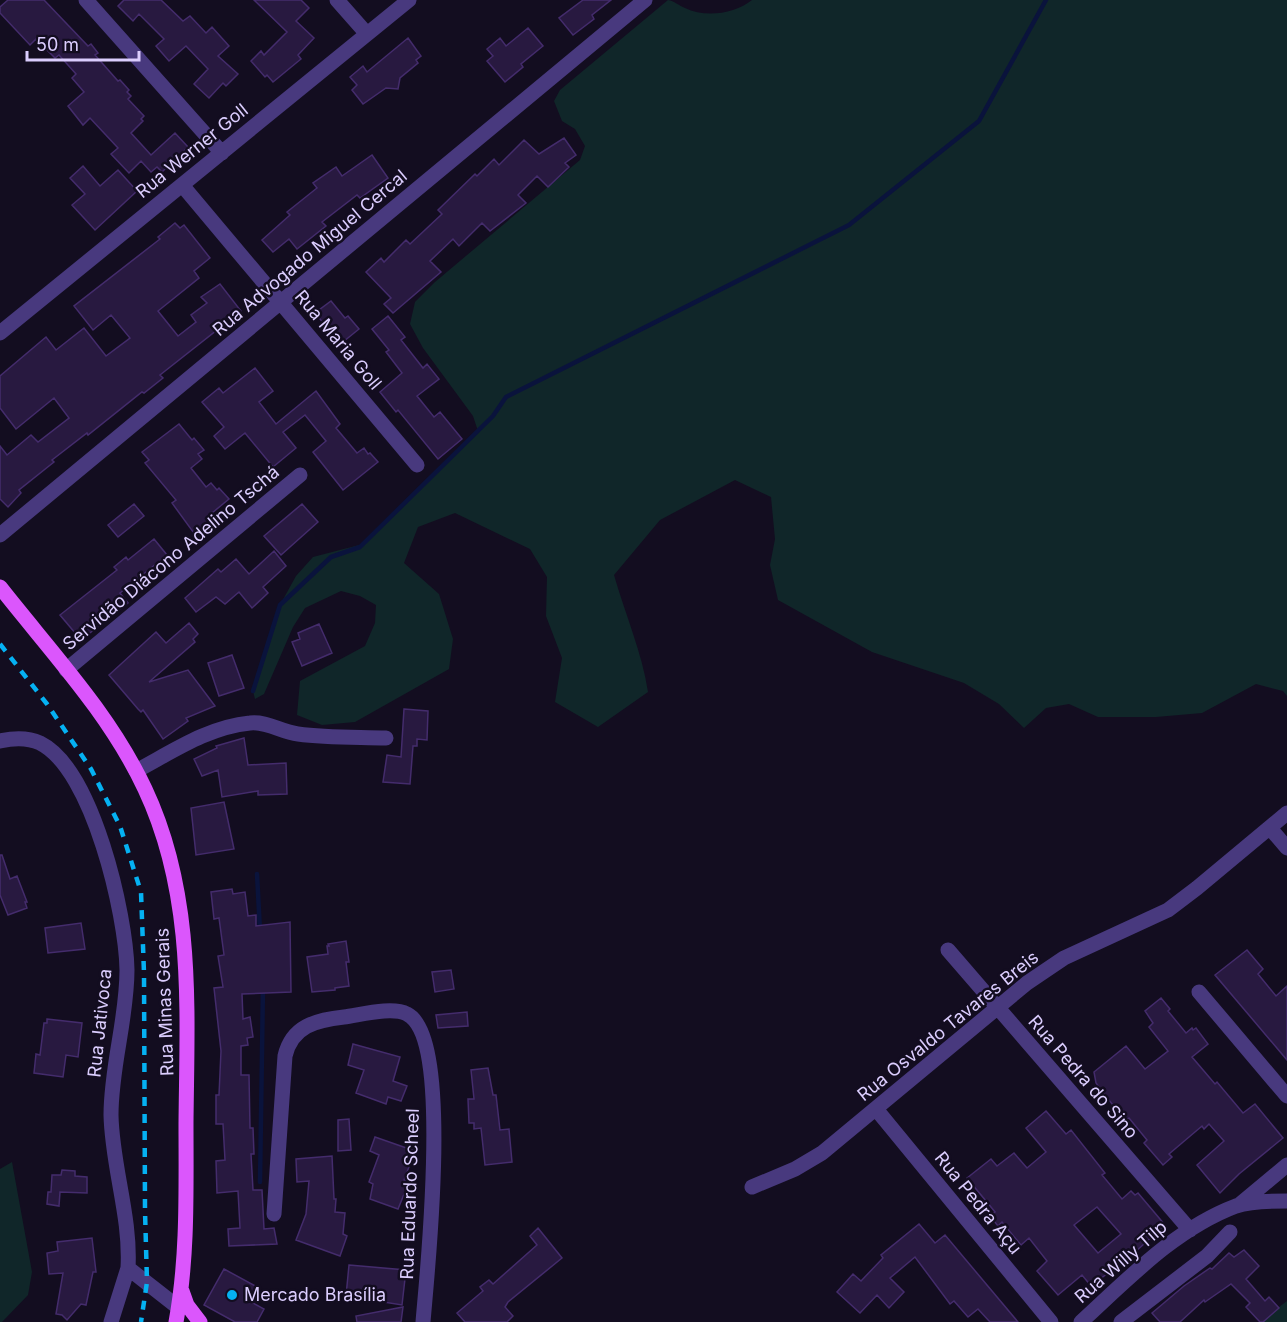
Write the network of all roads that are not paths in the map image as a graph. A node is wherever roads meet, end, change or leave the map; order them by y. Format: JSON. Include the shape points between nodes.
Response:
{"nodes":[{"id":1,"x":86,"y":0,"type":"edge"},
{"id":2,"x":337,"y":0,"type":"edge"},
{"id":3,"x":409,"y":0,"type":"edge"},
{"id":4,"x":645,"y":0,"type":"edge"},
{"id":5,"x":367,"y":34,"type":"junction"},
{"id":6,"x":222,"y":153,"type":"junction"},
{"id":7,"x":182,"y":185,"type":"junction"},
{"id":8,"x":281,"y":302,"type":"junction"},
{"id":9,"x":0,"y":333,"type":"edge"},
{"id":10,"x":417,"y":465,"type":"dead end"},
{"id":11,"x":300,"y":475,"type":"dead end"},
{"id":12,"x":0,"y":536,"type":"edge"},
{"id":13,"x":0,"y":587,"type":"edge"},
{"id":14,"x":66,"y":670,"type":"junction"},
{"id":15,"x":386,"y":738,"type":"dead end"},
{"id":16,"x":0,"y":741,"type":"edge"},
{"id":17,"x":136,"y":771,"type":"junction"},
{"id":18,"x":1287,"y":813,"type":"edge"},
{"id":19,"x":1270,"y":828,"type":"junction"},
{"id":20,"x":1287,"y":848,"type":"edge"},
{"id":21,"x":948,"y":950,"type":"dead end"},
{"id":22,"x":1198,"y":992,"type":"dead end"},
{"id":23,"x":998,"y":1008,"type":"junction"},
{"id":24,"x":1287,"y":1095,"type":"edge"},
{"id":25,"x":876,"y":1109,"type":"junction"},
{"id":26,"x":1287,"y":1165,"type":"edge"},
{"id":27,"x":752,"y":1187,"type":"dead end"},
{"id":28,"x":1287,"y":1202,"type":"edge"},
{"id":29,"x":1238,"y":1206,"type":"junction"},
{"id":30,"x":274,"y":1214,"type":"dead end"},
{"id":31,"x":1190,"y":1230,"type":"junction"},
{"id":32,"x":1230,"y":1232,"type":"dead end"},
{"id":33,"x":128,"y":1268,"type":"junction"},
{"id":34,"x":181,"y":1288,"type":"junction"},
{"id":35,"x":177,"y":1315,"type":"edge"},
{"id":36,"x":197,"y":1319,"type":"edge"},
{"id":37,"x":111,"y":1322,"type":"edge"},
{"id":38,"x":423,"y":1322,"type":"edge"},
{"id":39,"x":1051,"y":1322,"type":"edge"},
{"id":40,"x":1081,"y":1322,"type":"edge"},
{"id":41,"x":1121,"y":1322,"type":"edge"}],
"edges":[{"from":1,"to":6,"type":"street"},
{"from":2,"to":5,"type":"street"},
{"from":3,"to":5,"type":"street","name":"Rua Werner Goll"},
{"from":4,"to":8,"type":"street","name":"Rua Advogado Miguel Cercal"},
{"from":5,"to":6,"type":"street","name":"Rua Werner Goll"},
{"from":6,"to":7,"type":"street","name":"Rua Werner Goll"},
{"from":7,"to":8,"type":"street","name":"Rua Maria Goll"},
{"from":7,"to":9,"type":"street","name":"Rua Werner Goll"},
{"from":8,"to":10,"type":"street","name":"Rua Maria Goll"},
{"from":8,"to":12,"type":"street","name":"Rua Advogado Miguel Cercal"},
{"from":11,"to":14,"type":"street","name":"Servidão Diácono Adelino Tschá"},
{"from":13,"to":14,"type":"main road","name":"Rua Minas Gerais"},
{"from":14,"to":17,"type":"main road","name":"Rua Minas Gerais","via":[[100,713]]},
{"from":15,"to":17,"type":"street","via":[[298,734],[251,723],[214,730]]},
{"from":16,"to":33,"type":"street","name":"Rua Jativoca","via":[[19,738],[42,744],[70,773],[94,823],[114,883],[127,969],[111,1114],[114,1163],[128,1240]]},
{"from":17,"to":34,"type":"main road","name":"Rua Minas Gerais","via":[[158,819],[169,857],[186,950],[186,1216]]},
{"from":18,"to":19,"type":"street","name":"Rua Osvaldo Tavares Breis"},
{"from":19,"to":20,"type":"street"},
{"from":19,"to":23,"type":"street","name":"Rua Osvaldo Tavares Breis","via":[[1168,910],[1064,958]]},
{"from":21,"to":23,"type":"street","name":"Rua Pedra do Sino"},
{"from":22,"to":24,"type":"street"},
{"from":23,"to":25,"type":"street","name":"Rua Osvaldo Tavares Breis"},
{"from":23,"to":31,"type":"street","name":"Rua Pedra do Sino"},
{"from":25,"to":27,"type":"street","name":"Rua Osvaldo Tavares Breis","via":[[807,1163]]},
{"from":25,"to":39,"type":"street","name":"Rua Pedra Açu"},
{"from":26,"to":29,"type":"street"},
{"from":28,"to":29,"type":"street","name":"Rua Willy Tilp"},
{"from":29,"to":31,"type":"street","name":"Rua Willy Tilp"},
{"from":30,"to":38,"type":"street","name":"Rua Eduardo Scheel","via":[[288,1044],[306,1026],[320,1020],[396,1010],[408,1014],[423,1038],[435,1131]]},
{"from":31,"to":40,"type":"street","name":"Rua Willy Tilp","via":[[1148,1260]]},
{"from":32,"to":41,"type":"street","via":[[1207,1256]]},
{"from":33,"to":35,"type":"street"},
{"from":33,"to":37,"type":"street","name":"Rua Jativoca"},
{"from":34,"to":35,"type":"main road","name":"Rua Minas Gerais"},
{"from":34,"to":36,"type":"main road","name":"Rua Minas Gerais"},
{"from":35,"to":36,"type":"main road"}]}
